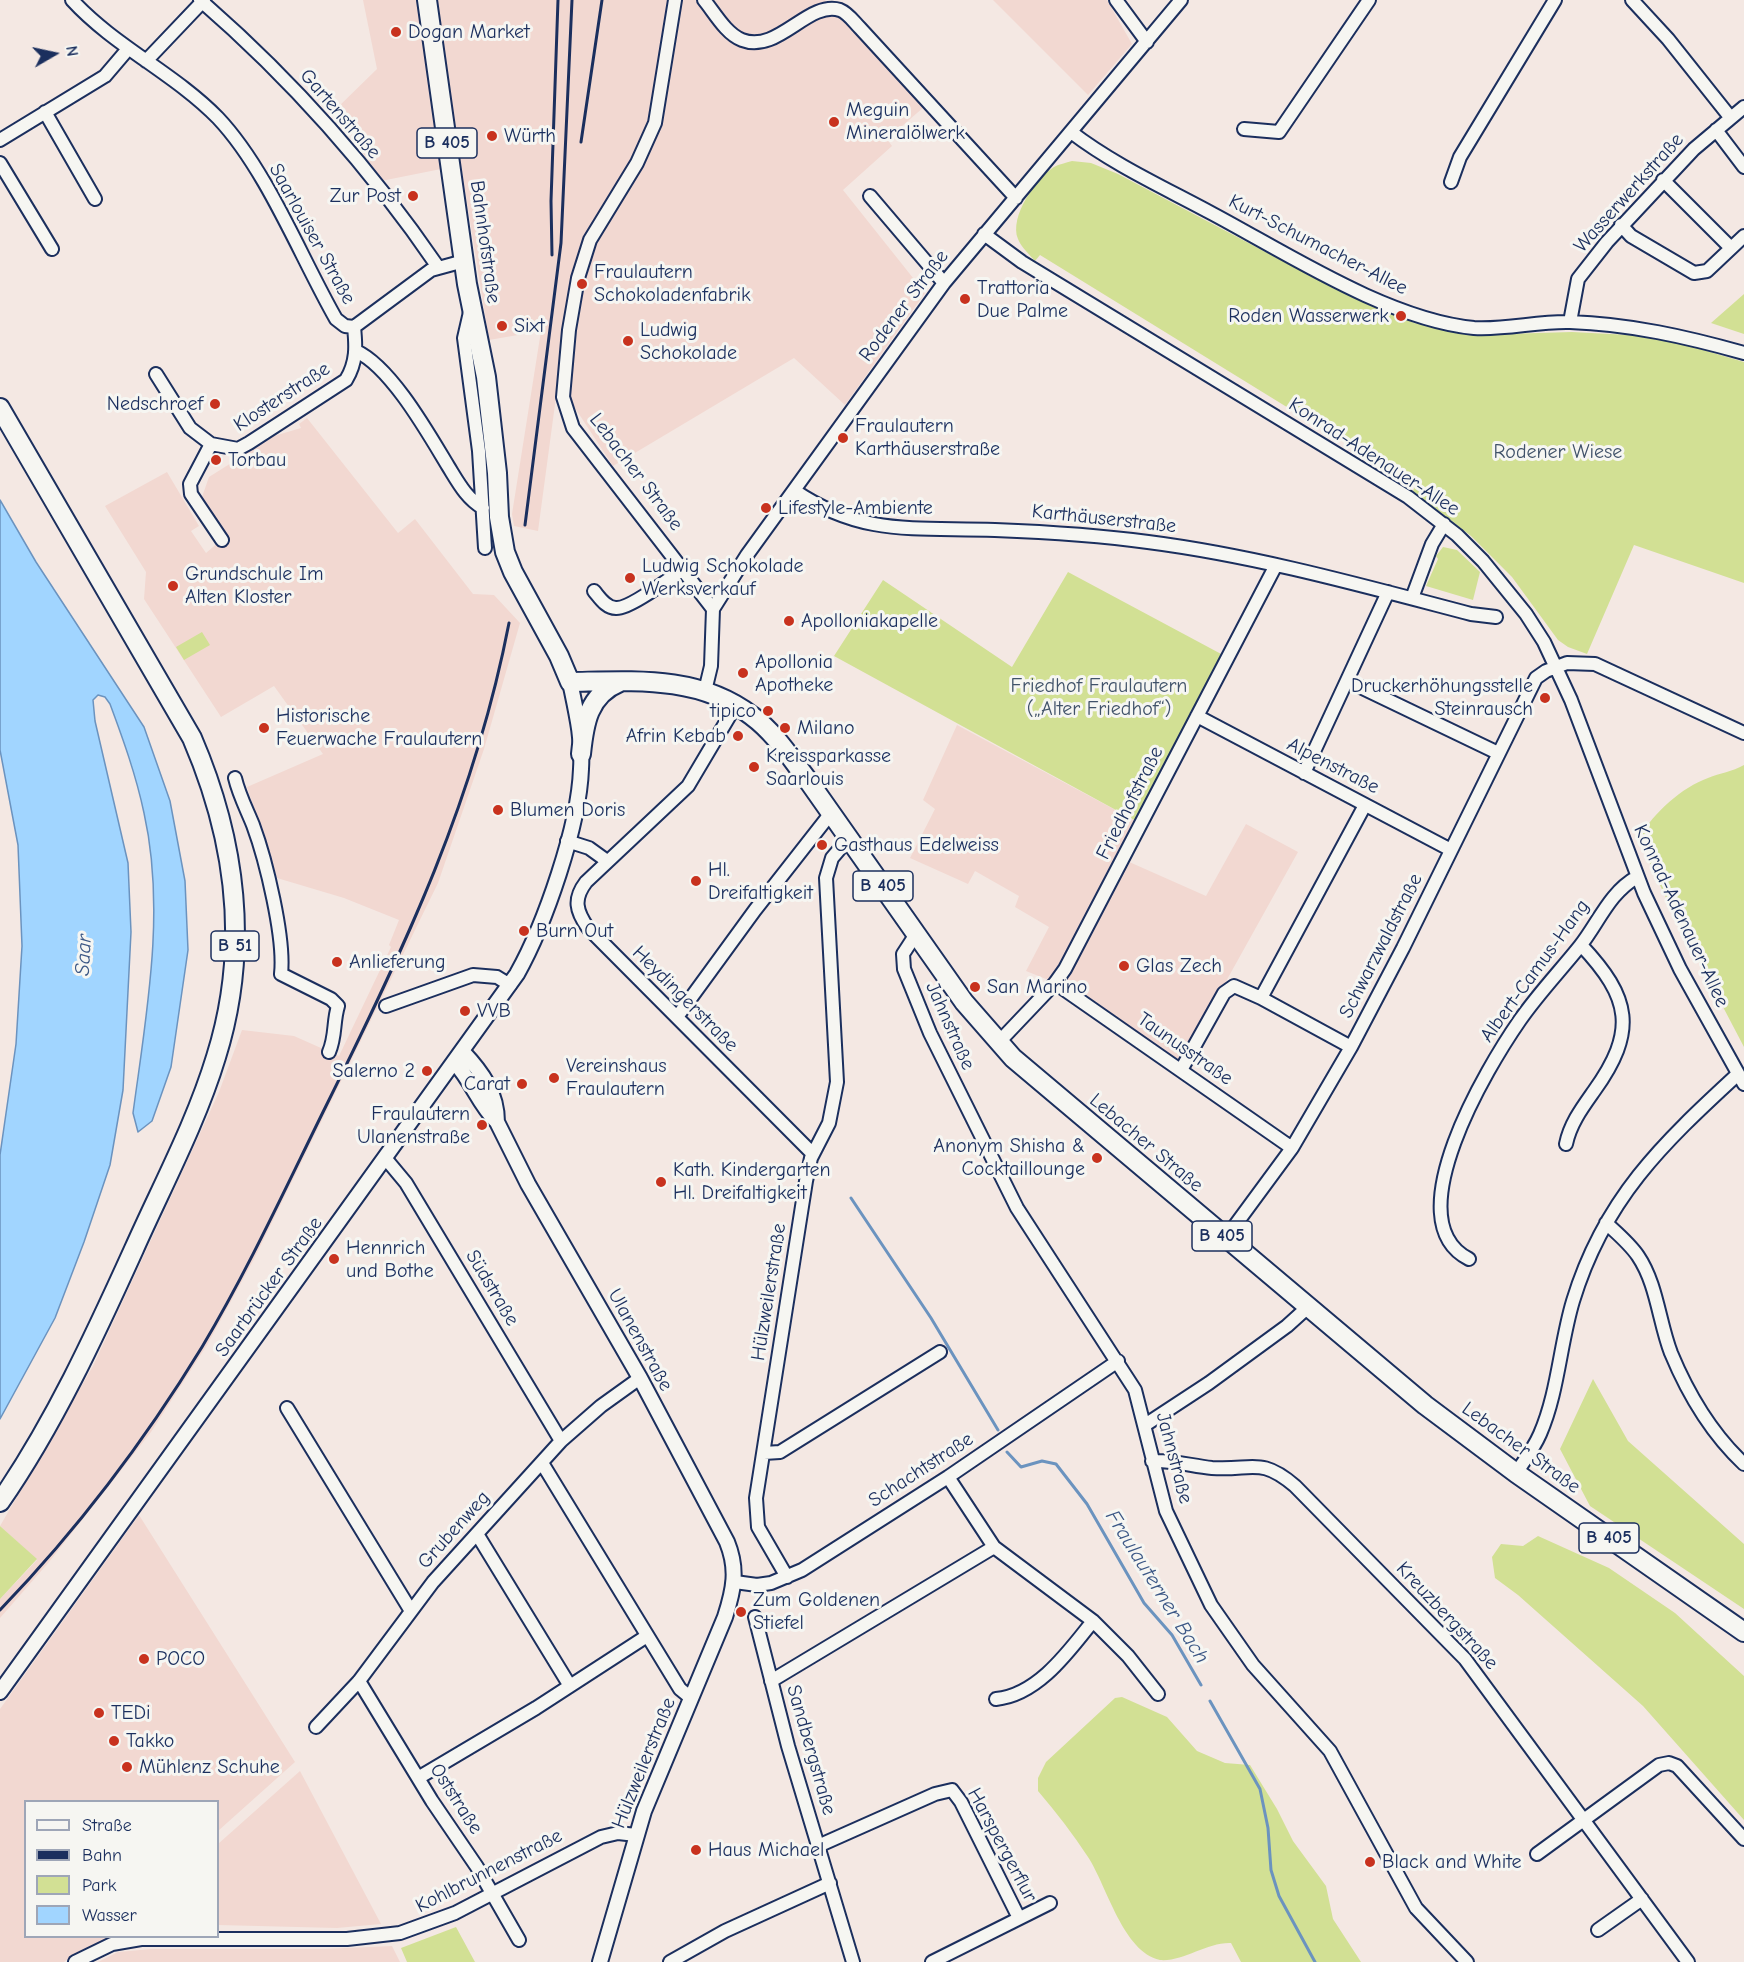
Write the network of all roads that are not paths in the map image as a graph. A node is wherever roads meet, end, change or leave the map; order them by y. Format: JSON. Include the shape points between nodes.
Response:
{"nodes":[{"id":1,"x":72,"y":0,"type":"edge"},
{"id":2,"x":202,"y":0,"type":"edge"},
{"id":3,"x":427,"y":0,"type":"edge"},
{"id":4,"x":675,"y":0,"type":"edge"},
{"id":5,"x":704,"y":0,"type":"edge"},
{"id":6,"x":1116,"y":0,"type":"edge"},
{"id":7,"x":1181,"y":0,"type":"edge"},
{"id":8,"x":1369,"y":0,"type":"edge"},
{"id":9,"x":1554,"y":0,"type":"edge"},
{"id":10,"x":1632,"y":0,"type":"edge"},
{"id":11,"x":1147,"y":42,"type":"junction"},
{"id":12,"x":128,"y":49,"type":"junction"},
{"id":13,"x":146,"y":61,"type":"junction"},
{"id":14,"x":1744,"y":107,"type":"edge"},
{"id":15,"x":45,"y":112,"type":"junction"},
{"id":16,"x":1730,"y":117,"type":"junction"},
{"id":17,"x":1244,"y":129,"type":"dead end"},
{"id":18,"x":1716,"y":130,"type":"junction"},
{"id":19,"x":1071,"y":132,"type":"junction"},
{"id":20,"x":0,"y":140,"type":"edge"},
{"id":21,"x":0,"y":163,"type":"edge"},
{"id":22,"x":1744,"y":167,"type":"edge"},
{"id":23,"x":1663,"y":180,"type":"junction"},
{"id":24,"x":1451,"y":182,"type":"dead end"},
{"id":25,"x":870,"y":196,"type":"dead end"},
{"id":26,"x":95,"y":198,"type":"dead end"},
{"id":27,"x":1016,"y":198,"type":"junction"},
{"id":28,"x":1621,"y":225,"type":"junction"},
{"id":29,"x":984,"y":234,"type":"junction"},
{"id":30,"x":1744,"y":236,"type":"edge"},
{"id":31,"x":1730,"y":247,"type":"junction"},
{"id":32,"x":52,"y":249,"type":"dead end"},
{"id":33,"x":464,"y":261,"type":"junction"},
{"id":34,"x":438,"y":267,"type":"junction"},
{"id":35,"x":944,"y":283,"type":"junction"},
{"id":36,"x":471,"y":308,"type":"junction"},
{"id":37,"x":1570,"y":322,"type":"junction"},
{"id":38,"x":354,"y":327,"type":"junction"},
{"id":39,"x":356,"y":351,"type":"junction"},
{"id":40,"x":1744,"y":353,"type":"edge"},
{"id":41,"x":156,"y":374,"type":"dead end"},
{"id":42,"x":0,"y":408,"type":"edge"},
{"id":43,"x":211,"y":444,"type":"junction"},
{"id":44,"x":795,"y":491,"type":"junction"},
{"id":45,"x":483,"y":508,"type":"junction"},
{"id":46,"x":1444,"y":524,"type":"junction"},
{"id":47,"x":222,"y":540,"type":"dead end"},
{"id":48,"x":485,"y":548,"type":"dead end"},
{"id":49,"x":1275,"y":565,"type":"junction"},
{"id":50,"x":682,"y":570,"type":"junction"},
{"id":51,"x":594,"y":591,"type":"dead end"},
{"id":52,"x":1388,"y":592,"type":"junction"},
{"id":53,"x":1412,"y":598,"type":"junction"},
{"id":54,"x":713,"y":609,"type":"junction"},
{"id":55,"x":1496,"y":617,"type":"dead end"},
{"id":56,"x":1557,"y":666,"type":"junction"},
{"id":57,"x":622,"y":681,"type":"junction"},
{"id":58,"x":1348,"y":681,"type":"junction"},
{"id":59,"x":570,"y":682,"type":"junction"},
{"id":60,"x":705,"y":691,"type":"junction"},
{"id":61,"x":736,"y":705,"type":"junction"},
{"id":62,"x":1197,"y":716,"type":"junction"},
{"id":63,"x":1744,"y":733,"type":"edge"},
{"id":64,"x":1498,"y":753,"type":"junction"},
{"id":65,"x":581,"y":754,"type":"junction"},
{"id":66,"x":1304,"y":773,"type":"junction"},
{"id":67,"x":235,"y":778,"type":"dead end"},
{"id":68,"x":1365,"y":805,"type":"junction"},
{"id":69,"x":831,"y":813,"type":"junction"},
{"id":70,"x":849,"y":838,"type":"junction"},
{"id":71,"x":567,"y":841,"type":"junction"},
{"id":72,"x":1452,"y":850,"type":"junction"},
{"id":73,"x":607,"y":861,"type":"junction"},
{"id":74,"x":1637,"y":877,"type":"junction"},
{"id":75,"x":916,"y":934,"type":"junction"},
{"id":76,"x":1581,"y":945,"type":"junction"},
{"id":77,"x":1055,"y":983,"type":"junction"},
{"id":78,"x":510,"y":984,"type":"junction"},
{"id":79,"x":1261,"y":998,"type":"junction"},
{"id":80,"x":386,"y":1006,"type":"dead end"},
{"id":81,"x":677,"y":1017,"type":"junction"},
{"id":82,"x":998,"y":1043,"type":"junction"},
{"id":83,"x":1351,"y":1047,"type":"junction"},
{"id":84,"x":329,"y":1052,"type":"dead end"},
{"id":85,"x":459,"y":1057,"type":"junction"},
{"id":86,"x":1181,"y":1070,"type":"junction"},
{"id":87,"x":1741,"y":1079,"type":"edge"},
{"id":88,"x":1566,"y":1144,"type":"dead end"},
{"id":89,"x":1292,"y":1148,"type":"junction"},
{"id":90,"x":813,"y":1154,"type":"junction"},
{"id":91,"x":386,"y":1159,"type":"junction"},
{"id":92,"x":1606,"y":1223,"type":"junction"},
{"id":93,"x":1225,"y":1239,"type":"junction"},
{"id":94,"x":1469,"y":1259,"type":"dead end"},
{"id":95,"x":1308,"y":1307,"type":"junction"},
{"id":96,"x":940,"y":1352,"type":"dead end"},
{"id":97,"x":1118,"y":1361,"type":"junction"},
{"id":98,"x":640,"y":1378,"type":"junction"},
{"id":99,"x":286,"y":1408,"type":"dead end"},
{"id":100,"x":1145,"y":1425,"type":"junction"},
{"id":101,"x":561,"y":1441,"type":"junction"},
{"id":102,"x":764,"y":1453,"type":"junction"},
{"id":103,"x":1152,"y":1461,"type":"junction"},
{"id":104,"x":542,"y":1464,"type":"junction"},
{"id":105,"x":1744,"y":1464,"type":"edge"},
{"id":106,"x":1516,"y":1473,"type":"junction"},
{"id":107,"x":948,"y":1477,"type":"junction"},
{"id":108,"x":0,"y":1502,"type":"edge"},
{"id":109,"x":477,"y":1534,"type":"junction"},
{"id":110,"x":994,"y":1547,"type":"junction"},
{"id":111,"x":787,"y":1577,"type":"junction"},
{"id":112,"x":735,"y":1582,"type":"junction"},
{"id":113,"x":411,"y":1611,"type":"junction"},
{"id":114,"x":755,"y":1617,"type":"dead end"},
{"id":115,"x":1093,"y":1621,"type":"junction"},
{"id":116,"x":1744,"y":1632,"type":"edge"},
{"id":117,"x":647,"y":1636,"type":"junction"},
{"id":118,"x":359,"y":1681,"type":"junction"},
{"id":119,"x":771,"y":1681,"type":"junction"},
{"id":120,"x":570,"y":1686,"type":"junction"},
{"id":121,"x":0,"y":1692,"type":"edge"},
{"id":122,"x":1158,"y":1694,"type":"dead end"},
{"id":123,"x":691,"y":1698,"type":"junction"},
{"id":124,"x":996,"y":1699,"type":"dead end"},
{"id":125,"x":316,"y":1727,"type":"dead end"},
{"id":126,"x":418,"y":1778,"type":"junction"},
{"id":127,"x":1584,"y":1820,"type":"junction"},
{"id":128,"x":636,"y":1835,"type":"junction"},
{"id":129,"x":1744,"y":1839,"type":"edge"},
{"id":130,"x":818,"y":1846,"type":"junction"},
{"id":131,"x":1537,"y":1854,"type":"dead end"},
{"id":132,"x":830,"y":1883,"type":"junction"},
{"id":133,"x":493,"y":1893,"type":"junction"},
{"id":134,"x":1642,"y":1899,"type":"junction"},
{"id":135,"x":1050,"y":1903,"type":"dead end"},
{"id":136,"x":1019,"y":1918,"type":"junction"},
{"id":137,"x":1598,"y":1930,"type":"dead end"},
{"id":138,"x":519,"y":1940,"type":"dead end"},
{"id":139,"x":75,"y":1962,"type":"edge"},
{"id":140,"x":600,"y":1962,"type":"edge"},
{"id":141,"x":670,"y":1962,"type":"edge"},
{"id":142,"x":852,"y":1962,"type":"edge"},
{"id":143,"x":932,"y":1962,"type":"edge"},
{"id":144,"x":1467,"y":1962,"type":"edge"},
{"id":145,"x":1688,"y":1962,"type":"edge"}],
"edges":[{"from":1,"to":12,"type":"street","name":"Saarlouiser Straße"},
{"from":2,"to":13,"type":"street"},
{"from":2,"to":34,"type":"street","name":"Gartenstraße","via":[[300,95],[411,228]]},
{"from":3,"to":33,"type":"main road","name":"Bahnhofstraße","number":"B 405"},
{"from":4,"to":50,"type":"street","name":"Lebacher Straße","via":[[656,123],[642,155],[601,218],[583,258],[569,330],[563,397],[573,428]]},
{"from":5,"to":27,"type":"street","via":[[732,34],[753,42],[778,35],[827,7],[840,10],[861,28]]},
{"from":6,"to":11,"type":"street"},
{"from":7,"to":11,"type":"street","name":"Rodener Straße"},
{"from":8,"to":17,"type":"street","via":[[1279,132]]},
{"from":9,"to":24,"type":"street","via":[[1460,157]]},
{"from":10,"to":16,"type":"street"},
{"from":11,"to":19,"type":"street","name":"Rodener Straße"},
{"from":12,"to":13,"type":"street","name":"Saarlouiser Straße"},
{"from":12,"to":15,"type":"street","via":[[105,76]]},
{"from":13,"to":38,"type":"street","name":"Saarlouiser Straße","via":[[205,106],[231,134],[263,183],[336,319]]},
{"from":14,"to":16,"type":"street","name":"Wasserwerkstraße"},
{"from":15,"to":20,"type":"street"},
{"from":15,"to":26,"type":"street"},
{"from":16,"to":18,"type":"street","name":"Wasserwerkstraße"},
{"from":18,"to":22,"type":"street"},
{"from":18,"to":23,"type":"street","name":"Wasserwerkstraße"},
{"from":19,"to":27,"type":"street","name":"Rodener Straße"},
{"from":19,"to":37,"type":"street","name":"Kurt-Schumacher-Allee","via":[[1109,158],[1394,306],[1475,328]]},
{"from":21,"to":32,"type":"street"},
{"from":23,"to":28,"type":"street","name":"Wasserwerkstraße"},
{"from":23,"to":31,"type":"street"},
{"from":25,"to":35,"type":"street"},
{"from":27,"to":29,"type":"street","name":"Rodener Straße"},
{"from":28,"to":31,"type":"street","via":[[1631,236],[1694,273],[1707,271]]},
{"from":28,"to":37,"type":"street","name":"Wasserwerkstraße","via":[[1578,279]]},
{"from":29,"to":35,"type":"street","name":"Rodener Straße"},
{"from":29,"to":46,"type":"street","name":"Konrad-Adenauer-Allee","via":[[1022,262],[1408,497]]},
{"from":30,"to":31,"type":"street"},
{"from":33,"to":34,"type":"street"},
{"from":33,"to":36,"type":"main road","name":"Bahnhofstraße","number":"B 405"},
{"from":34,"to":38,"type":"street"},
{"from":35,"to":44,"type":"street","name":"Rodener Straße"},
{"from":36,"to":45,"type":"street","via":[[464,338]]},
{"from":36,"to":59,"type":"main road","name":"Bahnhofstraße","number":"B 405","via":[[493,428],[500,526],[513,572]]},
{"from":37,"to":40,"type":"street","name":"Kurt-Schumacher-Allee","via":[[1652,330]]},
{"from":38,"to":39,"type":"street","name":"Saarlouiser Straße"},
{"from":39,"to":43,"type":"street","name":"Klosterstraße","via":[[346,380],[249,443],[238,449]]},
{"from":39,"to":45,"type":"street","via":[[376,365],[401,395],[466,494]]},
{"from":41,"to":43,"type":"street","via":[[190,428]]},
{"from":42,"to":108,"type":"main road","number":"B 51","via":[[192,738],[214,794],[229,853],[236,937],[226,1022],[198,1106],[80,1363]]},
{"from":43,"to":47,"type":"street","via":[[190,484],[191,494]]},
{"from":44,"to":49,"type":"street","name":"Karthäuserstraße","via":[[827,511],[884,528],[1105,536]]},
{"from":44,"to":54,"type":"street","name":"Rodener Straße"},
{"from":45,"to":48,"type":"street"},
{"from":46,"to":53,"type":"street","via":[[1432,544]]},
{"from":46,"to":56,"type":"street","name":"Konrad-Adenauer-Allee","via":[[1505,586]]},
{"from":49,"to":52,"type":"street","name":"Karthäuserstraße"},
{"from":49,"to":62,"type":"street","name":"Friedhofstraße"},
{"from":50,"to":51,"type":"street","via":[[616,608]]},
{"from":50,"to":54,"type":"street","name":"Lebacher Straße"},
{"from":52,"to":53,"type":"street","name":"Karthäuserstraße"},
{"from":52,"to":58,"type":"street"},
{"from":53,"to":55,"type":"street","name":"Karthäuserstraße"},
{"from":54,"to":60,"type":"street","via":[[711,666]]},
{"from":56,"to":63,"type":"street","via":[[1595,663]]},
{"from":56,"to":64,"type":"street","name":"Schwarzwaldstraße","via":[[1541,674],[1530,686]]},
{"from":56,"to":74,"type":"street","name":"Konrad-Adenauer-Allee"},
{"from":57,"to":59,"type":"main road","number":"B 405"},
{"from":57,"to":60,"type":"main road","number":"B 405","via":[[670,683]]},
{"from":57,"to":65,"type":"main road","via":[[596,699],[588,711]]},
{"from":58,"to":64,"type":"street"},
{"from":58,"to":66,"type":"street"},
{"from":59,"to":65,"type":"street","name":"Saarbrücker Straße"},
{"from":60,"to":61,"type":"main road","name":"Lebacher Straße","number":"B 405"},
{"from":61,"to":69,"type":"main road","name":"Lebacher Straße","number":"B 405","via":[[753,716],[779,743]]},
{"from":61,"to":73,"type":"street","name":"Heydingerstraße","via":[[688,786]]},
{"from":62,"to":66,"type":"street","name":"Alpenstraße"},
{"from":62,"to":77,"type":"street","name":"Friedhofstraße"},
{"from":64,"to":72,"type":"street","name":"Schwarzwaldstraße"},
{"from":65,"to":71,"type":"street","name":"Saarbrücker Straße","via":[[578,802]]},
{"from":66,"to":68,"type":"street","name":"Alpenstraße"},
{"from":67,"to":84,"type":"street","via":[[254,827],[277,924],[283,956],[281,974],[338,1005],[333,1023],[335,1038]]},
{"from":68,"to":72,"type":"street","name":"Alpenstraße"},
{"from":68,"to":79,"type":"street"},
{"from":69,"to":70,"type":"main road","name":"Lebacher Straße","number":"B 405"},
{"from":69,"to":81,"type":"street"},
{"from":70,"to":75,"type":"main road","name":"Lebacher Straße","number":"B 405"},
{"from":70,"to":90,"type":"street","name":"Hülzweilerstraße","via":[[832,858],[826,878],[838,1066],[829,1123]]},
{"from":71,"to":73,"type":"street","via":[[589,848]]},
{"from":71,"to":78,"type":"street","name":"Saarbrücker Straße","via":[[535,938]]},
{"from":72,"to":83,"type":"street","name":"Schwarzwaldstraße"},
{"from":73,"to":81,"type":"street","name":"Heydingerstraße","via":[[578,893],[579,914],[588,928]]},
{"from":74,"to":76,"type":"street","name":"Albert-Camus-Hang","via":[[1617,891]]},
{"from":74,"to":87,"type":"street","name":"Konrad-Adenauer-Allee","via":[[1680,969]]},
{"from":75,"to":82,"type":"main road","name":"Lebacher Straße","number":"B 405"},
{"from":75,"to":97,"type":"street","name":"Jahnstraße","via":[[903,954],[904,969],[930,1033],[1017,1208]]},
{"from":76,"to":88,"type":"street","via":[[1616,991],[1623,1030],[1613,1062],[1573,1123]]},
{"from":76,"to":94,"type":"street","name":"Albert-Camus-Hang","via":[[1519,1021],[1484,1080],[1455,1142],[1442,1188],[1442,1217],[1450,1245]]},
{"from":77,"to":82,"type":"street","name":"Friedhofstraße"},
{"from":77,"to":86,"type":"street","name":"Taunusstraße"},
{"from":78,"to":80,"type":"street","via":[[497,976],[473,975]]},
{"from":78,"to":85,"type":"street","name":"Saarbrücker Straße"},
{"from":79,"to":83,"type":"street"},
{"from":79,"to":86,"type":"street","via":[[1239,986],[1230,987]]},
{"from":81,"to":90,"type":"street","name":"Heydingerstraße"},
{"from":82,"to":93,"type":"main road","name":"Lebacher Straße","number":"B 405","via":[[1036,1080]]},
{"from":83,"to":89,"type":"street","name":"Schwarzwaldstraße"},
{"from":85,"to":91,"type":"street","name":"Saarbrücker Straße"},
{"from":85,"to":98,"type":"street","name":"Ulanenstraße","via":[[484,1074],[497,1111],[496,1122]]},
{"from":86,"to":89,"type":"street","name":"Taunusstraße"},
{"from":87,"to":92,"type":"street","via":[[1652,1158]]},
{"from":89,"to":93,"type":"street","name":"Schwarzwaldstraße"},
{"from":90,"to":102,"type":"street","name":"Hülzweilerstraße"},
{"from":91,"to":101,"type":"street","name":"Südstraße","via":[[406,1183]]},
{"from":91,"to":121,"type":"street","name":"Saarbrücker Straße"},
{"from":92,"to":105,"type":"street","via":[[1638,1255],[1682,1378],[1710,1426]]},
{"from":92,"to":106,"type":"street","via":[[1586,1263],[1573,1302],[1540,1433]]},
{"from":93,"to":95,"type":"main road","name":"Lebacher Straße","number":"B 405"},
{"from":95,"to":100,"type":"street","via":[[1209,1383]]},
{"from":95,"to":106,"type":"main road","name":"Lebacher Straße","number":"B 405","via":[[1425,1405]]},
{"from":96,"to":102,"type":"street","via":[[780,1452]]},
{"from":97,"to":100,"type":"street","name":"Jahnstraße","via":[[1135,1390]]},
{"from":97,"to":107,"type":"street","name":"Schachtstraße"},
{"from":98,"to":101,"type":"street","name":"Grubenweg"},
{"from":98,"to":112,"type":"street","name":"Ulanenstraße","via":[[727,1542]]},
{"from":99,"to":113,"type":"street"},
{"from":100,"to":103,"type":"street","name":"Jahnstraße"},
{"from":101,"to":104,"type":"street","name":"Grubenweg"},
{"from":102,"to":111,"type":"street","name":"Hülzweilerstraße","via":[[756,1519]]},
{"from":103,"to":127,"type":"street","name":"Kreuzbergstraße","via":[[1212,1468],[1261,1466],[1282,1476],[1453,1645]]},
{"from":103,"to":144,"type":"street","name":"Jahnstraße","via":[[1177,1537],[1227,1630],[1330,1751],[1416,1908]]},
{"from":104,"to":109,"type":"street","name":"Grubenweg"},
{"from":104,"to":117,"type":"street"},
{"from":106,"to":116,"type":"main road","name":"Lebacher Straße","number":"B 405"},
{"from":107,"to":110,"type":"street"},
{"from":107,"to":111,"type":"street","name":"Schachtstraße"},
{"from":109,"to":113,"type":"street","name":"Grubenweg"},
{"from":109,"to":120,"type":"street"},
{"from":110,"to":115,"type":"street"},
{"from":110,"to":119,"type":"street"},
{"from":111,"to":112,"type":"street","name":"Schachtstraße","via":[[757,1585]]},
{"from":112,"to":123,"type":"street","name":"Hülzweilerstraße"},
{"from":113,"to":118,"type":"street","name":"Grubenweg"},
{"from":114,"to":119,"type":"street","name":"Sandbergstraße"},
{"from":115,"to":122,"type":"street"},
{"from":115,"to":124,"type":"street","via":[[1044,1676],[1014,1695]]},
{"from":117,"to":120,"type":"street"},
{"from":117,"to":123,"type":"street","via":[[680,1689]]},
{"from":118,"to":125,"type":"street","name":"Grubenweg"},
{"from":118,"to":126,"type":"street","name":"Oststraße"},
{"from":119,"to":130,"type":"street","name":"Sandbergstraße"},
{"from":120,"to":126,"type":"street"},
{"from":123,"to":128,"type":"street","name":"Hülzweilerstraße"},
{"from":126,"to":133,"type":"street","name":"Oststraße"},
{"from":127,"to":129,"type":"street","via":[[1659,1765],[1669,1763],[1677,1766]]},
{"from":127,"to":131,"type":"street"},
{"from":127,"to":134,"type":"street","name":"Kreuzbergstraße"},
{"from":128,"to":133,"type":"street","name":"Kohlbrunnenstraße","via":[[618,1833],[601,1837]]},
{"from":128,"to":140,"type":"street","name":"Hülzweilerstraße"},
{"from":130,"to":132,"type":"street","name":"Sandbergstraße"},
{"from":130,"to":136,"type":"street","name":"Harspergerflur","via":[[952,1790]]},
{"from":132,"to":141,"type":"street","via":[[725,1931]]},
{"from":132,"to":142,"type":"street","name":"Sandbergstraße"},
{"from":133,"to":138,"type":"street","name":"Oststraße"},
{"from":133,"to":139,"type":"street","name":"Kohlbrunnenstraße","via":[[437,1922],[389,1935],[347,1939],[141,1939],[111,1944]]},
{"from":134,"to":137,"type":"street"},
{"from":134,"to":145,"type":"street","name":"Kreuzbergstraße"},
{"from":135,"to":136,"type":"street","name":"Harspergerflur"},
{"from":136,"to":143,"type":"street","name":"Harspergerflur"}]}
